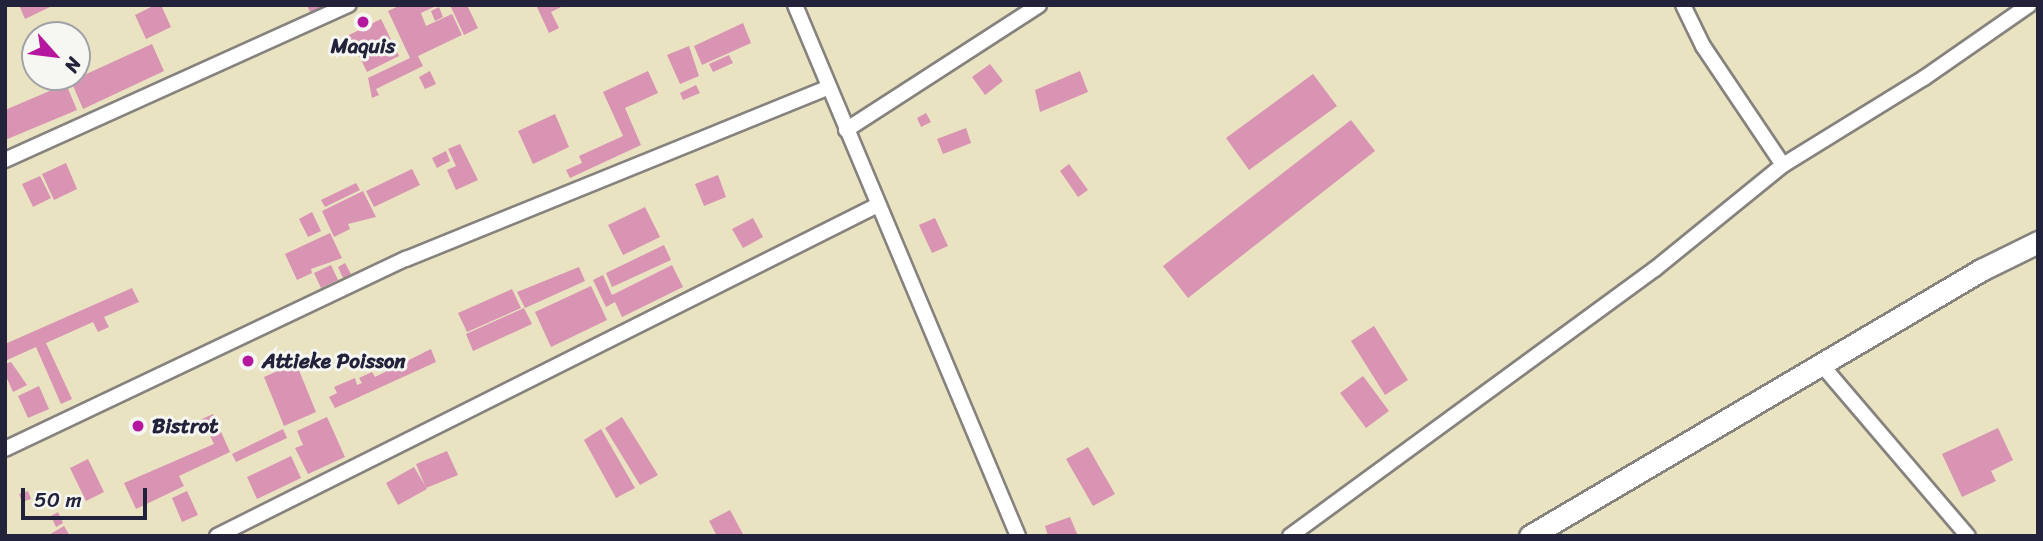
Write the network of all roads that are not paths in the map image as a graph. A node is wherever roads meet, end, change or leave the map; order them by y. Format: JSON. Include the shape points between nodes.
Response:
{"nodes":[{"id":1,"x":349,"y":5,"type":"edge"},
{"id":2,"x":795,"y":5,"type":"edge"},
{"id":3,"x":1039,"y":5,"type":"edge"},
{"id":4,"x":1683,"y":5,"type":"edge"},
{"id":5,"x":2029,"y":5,"type":"edge"},
{"id":6,"x":828,"y":88,"type":"junction"},
{"id":7,"x":846,"y":130,"type":"junction"},
{"id":8,"x":5,"y":160,"type":"edge"},
{"id":9,"x":1783,"y":165,"type":"junction"},
{"id":10,"x":878,"y":205,"type":"junction"},
{"id":11,"x":2038,"y":242,"type":"edge"},
{"id":12,"x":1821,"y":364,"type":"junction"},
{"id":13,"x":5,"y":449,"type":"edge"},
{"id":14,"x":216,"y":536,"type":"edge"},
{"id":15,"x":1018,"y":536,"type":"edge"},
{"id":16,"x":1290,"y":536,"type":"edge"},
{"id":17,"x":1530,"y":536,"type":"edge"},
{"id":18,"x":1968,"y":536,"type":"edge"}],
"edges":[{"from":1,"to":8,"type":"street"},
{"from":2,"to":6,"type":"street"},
{"from":3,"to":7,"type":"street"},
{"from":4,"to":9,"type":"street","via":[[1703,46]]},
{"from":5,"to":9,"type":"street","via":[[1924,78]]},
{"from":6,"to":7,"type":"street"},
{"from":6,"to":13,"type":"street","via":[[406,259]]},
{"from":7,"to":10,"type":"street"},
{"from":9,"to":16,"type":"street","via":[[1655,269]]},
{"from":10,"to":14,"type":"street"},
{"from":10,"to":15,"type":"street"},
{"from":11,"to":12,"type":"street"},
{"from":12,"to":17,"type":"street"},
{"from":12,"to":18,"type":"street"}]}
